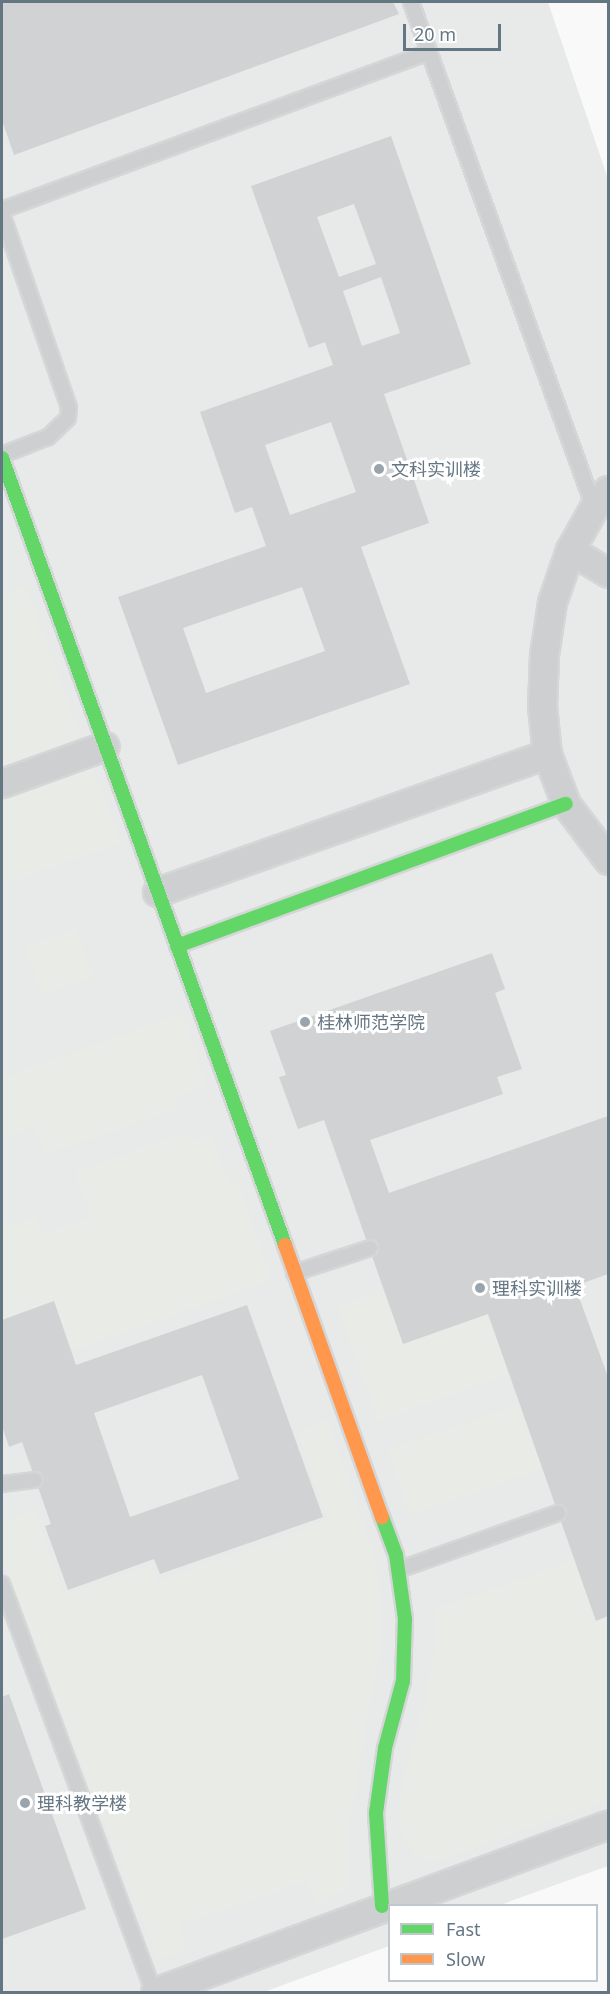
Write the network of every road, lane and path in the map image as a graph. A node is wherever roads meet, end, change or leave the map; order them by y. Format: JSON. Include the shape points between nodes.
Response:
{"nodes":[{"id":1,"x":411,"y":2,"type":"edge"},
{"id":2,"x":429,"y":52,"type":"junction"},
{"id":3,"x":2,"y":212,"type":"edge"},
{"id":4,"x":2,"y":456,"type":"edge"},
{"id":5,"x":601,"y":498,"type":"edge"},
{"id":6,"x":570,"y":550,"type":"junction"},
{"id":7,"x":609,"y":573,"type":"edge"},
{"id":8,"x":105,"y":746,"type":"junction"},
{"id":9,"x":547,"y":754,"type":"junction"},
{"id":10,"x":2,"y":783,"type":"edge"},
{"id":11,"x":566,"y":804,"type":"junction"},
{"id":12,"x":609,"y":860,"type":"edge"},
{"id":13,"x":157,"y":892,"type":"junction"},
{"id":14,"x":177,"y":946,"type":"junction"},
{"id":15,"x":370,"y":1248,"type":"dead end"},
{"id":16,"x":294,"y":1273,"type":"junction"},
{"id":17,"x":35,"y":1480,"type":"dead end"},
{"id":18,"x":2,"y":1484,"type":"edge"},
{"id":19,"x":558,"y":1513,"type":"dead end"},
{"id":20,"x":398,"y":1570,"type":"junction"},
{"id":21,"x":2,"y":1584,"type":"edge"},
{"id":22,"x":609,"y":1824,"type":"edge"},
{"id":23,"x":382,"y":1906,"type":"junction"},
{"id":24,"x":155,"y":1992,"type":"edge"}],
"edges":[{"from":1,"to":2,"type":"lane"},
{"from":2,"to":3,"type":"lane"},
{"from":2,"to":5,"type":"lane"},
{"from":3,"to":4,"type":"lane","via":[[69,408],[68,418],[52,435]]},
{"from":4,"to":8,"type":"street"},
{"from":5,"to":6,"type":"street"},
{"from":6,"to":7,"type":"street"},
{"from":6,"to":9,"type":"street","via":[[552,602],[544,655],[542,706]]},
{"from":8,"to":10,"type":"street"},
{"from":8,"to":13,"type":"street"},
{"from":9,"to":11,"type":"street"},
{"from":9,"to":13,"type":"street"},
{"from":11,"to":12,"type":"street"},
{"from":11,"to":14,"type":"street"},
{"from":13,"to":14,"type":"street"},
{"from":14,"to":16,"type":"street"},
{"from":15,"to":16,"type":"lane"},
{"from":16,"to":20,"type":"street","via":[[396,1555]]},
{"from":17,"to":18,"type":"lane"},
{"from":19,"to":20,"type":"lane"},
{"from":20,"to":23,"type":"street","via":[[405,1619],[403,1681],[385,1748],[376,1813]]},
{"from":21,"to":24,"type":"lane"},
{"from":22,"to":23,"type":"street"},
{"from":23,"to":24,"type":"street"}]}
